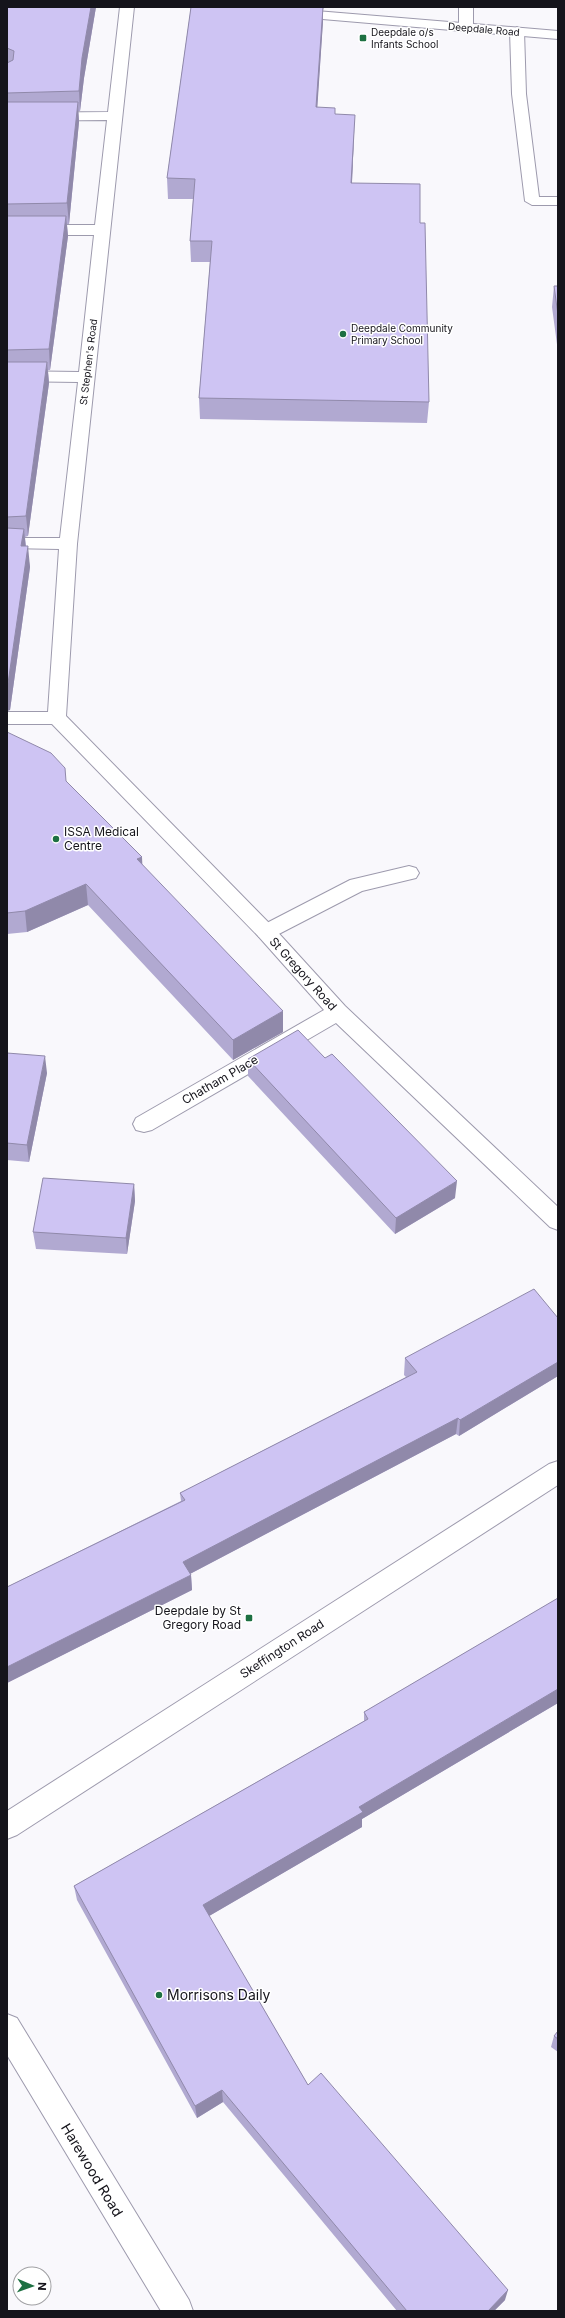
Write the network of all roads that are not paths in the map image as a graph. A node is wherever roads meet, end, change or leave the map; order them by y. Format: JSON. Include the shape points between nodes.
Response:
{"nodes":[{"id":1,"x":127,"y":7,"type":"edge"},
{"id":2,"x":466,"y":7,"type":"edge"},
{"id":3,"x":275,"y":12,"type":"edge"},
{"id":4,"x":466,"y":27,"type":"junction"},
{"id":5,"x":517,"y":32,"type":"junction"},
{"id":6,"x":558,"y":35,"type":"edge"},
{"id":7,"x":114,"y":116,"type":"junction"},
{"id":8,"x":7,"y":117,"type":"edge"},
{"id":9,"x":558,"y":201,"type":"edge"},
{"id":10,"x":7,"y":230,"type":"edge"},
{"id":11,"x":103,"y":230,"type":"junction"},
{"id":12,"x":7,"y":376,"type":"edge"},
{"id":13,"x":87,"y":377,"type":"junction"},
{"id":14,"x":7,"y":543,"type":"edge"},
{"id":15,"x":68,"y":544,"type":"junction"},
{"id":16,"x":7,"y":718,"type":"edge"},
{"id":17,"x":57,"y":718,"type":"junction"},
{"id":18,"x":409,"y":874,"type":"dead end"},
{"id":19,"x":266,"y":932,"type":"junction"},
{"id":20,"x":338,"y":1012,"type":"junction"},
{"id":21,"x":144,"y":1124,"type":"dead end"},
{"id":22,"x":558,"y":1221,"type":"edge"},
{"id":23,"x":558,"y":1472,"type":"edge"},
{"id":24,"x":7,"y":1826,"type":"edge"},
{"id":25,"x":7,"y":2028,"type":"edge"},
{"id":26,"x":178,"y":2311,"type":"edge"}],
"edges":[{"from":1,"to":7,"type":"street","name":"St Stephen's Road"},
{"from":2,"to":4,"type":"street"},
{"from":3,"to":4,"type":"street","name":"Deepdale Road"},
{"from":4,"to":5,"type":"street","name":"Deepdale Road"},
{"from":5,"to":6,"type":"street","name":"Deepdale Road"},
{"from":5,"to":9,"type":"street","via":[[519,94],[532,201]]},
{"from":7,"to":8,"type":"street"},
{"from":7,"to":11,"type":"street","name":"St Stephen's Road"},
{"from":10,"to":11,"type":"street"},
{"from":11,"to":13,"type":"street","name":"St Stephen's Road"},
{"from":12,"to":13,"type":"street"},
{"from":13,"to":15,"type":"street","name":"St Stephen's Road"},
{"from":14,"to":15,"type":"street"},
{"from":15,"to":17,"type":"street","name":"St Stephen's Road"},
{"from":16,"to":17,"type":"street"},
{"from":17,"to":19,"type":"street","name":"St Gregory Road"},
{"from":18,"to":19,"type":"street","via":[[357,885]]},
{"from":19,"to":20,"type":"street","name":"St Gregory Road"},
{"from":20,"to":21,"type":"street","name":"Chatham Place"},
{"from":20,"to":22,"type":"street","name":"St Gregory Road"},
{"from":23,"to":24,"type":"street","name":"Skeffington Road"},
{"from":25,"to":26,"type":"street","name":"Harewood Road"}]}
